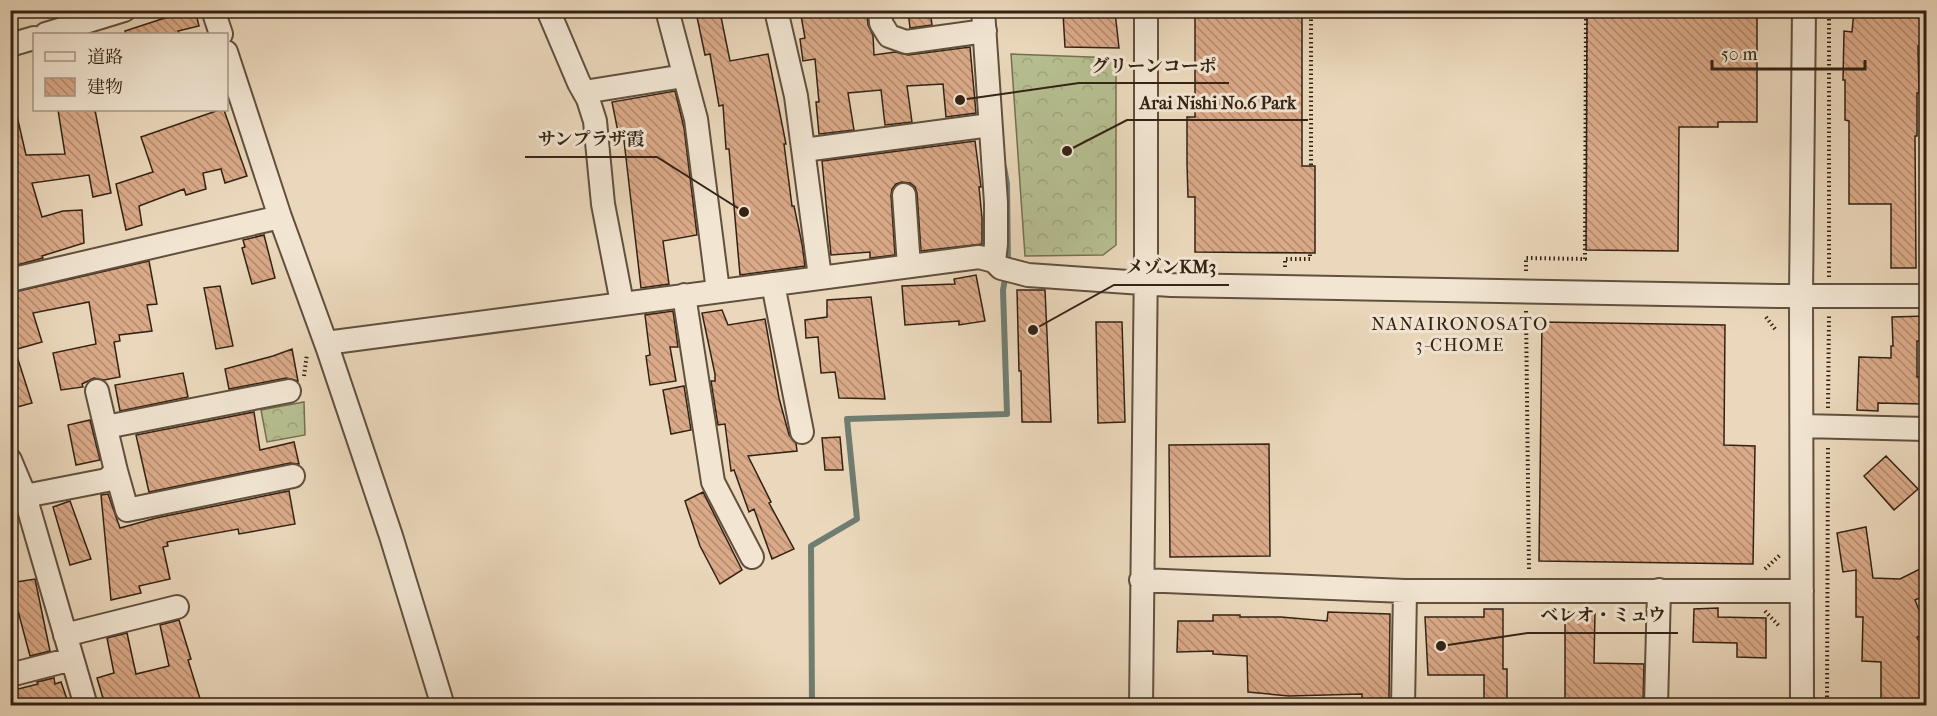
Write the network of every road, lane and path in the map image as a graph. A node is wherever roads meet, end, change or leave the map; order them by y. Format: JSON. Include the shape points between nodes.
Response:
{"nodes":[{"id":1,"x":124,"y":10,"type":"edge"},
{"id":2,"x":213,"y":10,"type":"edge"},
{"id":3,"x":548,"y":10,"type":"edge"},
{"id":4,"x":667,"y":10,"type":"edge"},
{"id":5,"x":777,"y":10,"type":"edge"},
{"id":6,"x":880,"y":10,"type":"edge"},
{"id":7,"x":1146,"y":10,"type":"edge"},
{"id":8,"x":1311,"y":10,"type":"edge"},
{"id":9,"x":1586,"y":10,"type":"edge"},
{"id":10,"x":1804,"y":10,"type":"edge"},
{"id":11,"x":1829,"y":10,"type":"edge"},
{"id":12,"x":984,"y":21,"type":"edge"},
{"id":13,"x":49,"y":33,"type":"edge"},
{"id":14,"x":221,"y":33,"type":"edge"},
{"id":15,"x":33,"y":38,"type":"edge"},
{"id":16,"x":10,"y":45,"type":"edge"},
{"id":17,"x":228,"y":58,"type":"edge"},
{"id":18,"x":684,"y":76,"type":"junction"},
{"id":19,"x":584,"y":92,"type":"junction"},
{"id":20,"x":990,"y":125,"type":"junction"},
{"id":21,"x":804,"y":150,"type":"junction"},
{"id":22,"x":1311,"y":165,"type":"dead end"},
{"id":23,"x":904,"y":195,"type":"dead end"},
{"id":24,"x":280,"y":217,"type":"junction"},
{"id":25,"x":1310,"y":254,"type":"dead end"},
{"id":26,"x":909,"y":266,"type":"junction"},
{"id":27,"x":1004,"y":267,"type":"junction"},
{"id":28,"x":1830,"y":270,"type":"dead end"},
{"id":29,"x":1285,"y":272,"type":"dead end"},
{"id":30,"x":1526,"y":275,"type":"dead end"},
{"id":31,"x":820,"y":277,"type":"junction"},
{"id":32,"x":10,"y":280,"type":"edge"},
{"id":33,"x":1145,"y":283,"type":"junction"},
{"id":34,"x":773,"y":284,"type":"junction"},
{"id":35,"x":718,"y":291,"type":"junction"},
{"id":36,"x":684,"y":295,"type":"junction"},
{"id":37,"x":1801,"y":295,"type":"junction"},
{"id":38,"x":1926,"y":296,"type":"edge"},
{"id":39,"x":622,"y":303,"type":"junction"},
{"id":40,"x":1829,"y":308,"type":"dead end"},
{"id":41,"x":1514,"y":310,"type":"dead end"},
{"id":42,"x":1762,"y":313,"type":"dead end"},
{"id":43,"x":1778,"y":329,"type":"dead end"},
{"id":44,"x":327,"y":346,"type":"junction"},
{"id":45,"x":97,"y":391,"type":"dead end"},
{"id":46,"x":289,"y":391,"type":"joint"},
{"id":47,"x":1828,"y":417,"type":"dead end"},
{"id":48,"x":1802,"y":426,"type":"junction"},
{"id":49,"x":106,"y":427,"type":"junction"},
{"id":50,"x":1926,"y":429,"type":"edge"},
{"id":51,"x":802,"y":432,"type":"dead end"},
{"id":52,"x":1828,"y":439,"type":"dead end"},
{"id":53,"x":10,"y":460,"type":"edge"},
{"id":54,"x":116,"y":471,"type":"junction"},
{"id":55,"x":293,"y":476,"type":"dead end"},
{"id":56,"x":22,"y":510,"type":"edge"},
{"id":57,"x":1780,"y":555,"type":"dead end"},
{"id":58,"x":752,"y":557,"type":"dead end"},
{"id":59,"x":1519,"y":572,"type":"dead end"},
{"id":60,"x":1529,"y":572,"type":"junction"},
{"id":61,"x":1540,"y":572,"type":"dead end"},
{"id":62,"x":1760,"y":574,"type":"dead end"},
{"id":63,"x":1142,"y":580,"type":"junction"},
{"id":64,"x":1659,"y":590,"type":"junction"},
{"id":65,"x":1405,"y":591,"type":"junction"},
{"id":66,"x":1802,"y":591,"type":"junction"},
{"id":67,"x":177,"y":607,"type":"dead end"},
{"id":68,"x":65,"y":635,"type":"junction"},
{"id":69,"x":72,"y":659,"type":"junction"},
{"id":70,"x":10,"y":675,"type":"edge"},
{"id":71,"x":86,"y":705,"type":"edge"},
{"id":72,"x":443,"y":705,"type":"edge"},
{"id":73,"x":1141,"y":705,"type":"edge"},
{"id":74,"x":1403,"y":705,"type":"edge"},
{"id":75,"x":1656,"y":705,"type":"edge"},
{"id":76,"x":1802,"y":705,"type":"edge"},
{"id":77,"x":1827,"y":705,"type":"edge"}],
"edges":[{"from":1,"to":13,"type":"street"},
{"from":2,"to":14,"type":"street"},
{"from":3,"to":19,"type":"street"},
{"from":4,"to":18,"type":"street"},
{"from":5,"to":21,"type":"street"},
{"from":6,"to":12,"type":"street","via":[[889,36],[906,42]]},
{"from":7,"to":33,"type":"street"},
{"from":8,"to":22,"type":"path"},
{"from":9,"to":30,"type":"path","via":[[1585,259],[1526,258]]},
{"from":10,"to":37,"type":"street"},
{"from":11,"to":28,"type":"path"},
{"from":12,"to":20,"type":"street"},
{"from":15,"to":16,"type":"street"},
{"from":17,"to":24,"type":"street"},
{"from":18,"to":19,"type":"street"},
{"from":18,"to":35,"type":"street","via":[[700,141]]},
{"from":19,"to":39,"type":"street","via":[[595,121],[603,204]]},
{"from":20,"to":21,"type":"street"},
{"from":20,"to":27,"type":"street","via":[[996,244]]},
{"from":21,"to":31,"type":"street"},
{"from":23,"to":26,"type":"street"},
{"from":24,"to":32,"type":"street"},
{"from":24,"to":44,"type":"street"},
{"from":25,"to":29,"type":"path","via":[[1310,259],[1285,259]]},
{"from":26,"to":27,"type":"street","via":[[979,257]]},
{"from":26,"to":31,"type":"street"},
{"from":27,"to":33,"type":"street","via":[[1028,275]]},
{"from":31,"to":34,"type":"street"},
{"from":33,"to":37,"type":"street"},
{"from":33,"to":63,"type":"street"},
{"from":34,"to":35,"type":"street"},
{"from":34,"to":51,"type":"street"},
{"from":35,"to":36,"type":"street"},
{"from":36,"to":39,"type":"street"},
{"from":36,"to":58,"type":"street","via":[[713,482]]},
{"from":37,"to":38,"type":"street"},
{"from":37,"to":48,"type":"street"},
{"from":39,"to":44,"type":"street"},
{"from":40,"to":47,"type":"path"},
{"from":41,"to":60,"type":"path","via":[[1526,310]]},
{"from":42,"to":43,"type":"path"},
{"from":44,"to":46,"type":"path","via":[[306,354],[302,386]]},
{"from":44,"to":72,"type":"street"},
{"from":45,"to":49,"type":"street"},
{"from":46,"to":49,"type":"street"},
{"from":48,"to":50,"type":"street"},
{"from":48,"to":66,"type":"street"},
{"from":49,"to":54,"type":"street"},
{"from":52,"to":77,"type":"path"},
{"from":53,"to":56,"type":"street"},
{"from":54,"to":55,"type":"street","via":[[127,510]]},
{"from":54,"to":56,"type":"street","via":[[107,480]]},
{"from":56,"to":68,"type":"street"},
{"from":57,"to":62,"type":"path"},
{"from":59,"to":60,"type":"path"},
{"from":60,"to":61,"type":"path"},
{"from":63,"to":65,"type":"street"},
{"from":63,"to":73,"type":"street"},
{"from":64,"to":65,"type":"street"},
{"from":64,"to":66,"type":"street"},
{"from":64,"to":75,"type":"street"},
{"from":65,"to":74,"type":"street"},
{"from":66,"to":76,"type":"street"},
{"from":67,"to":68,"type":"street"},
{"from":68,"to":69,"type":"street"},
{"from":69,"to":70,"type":"street"},
{"from":69,"to":71,"type":"street"}]}
